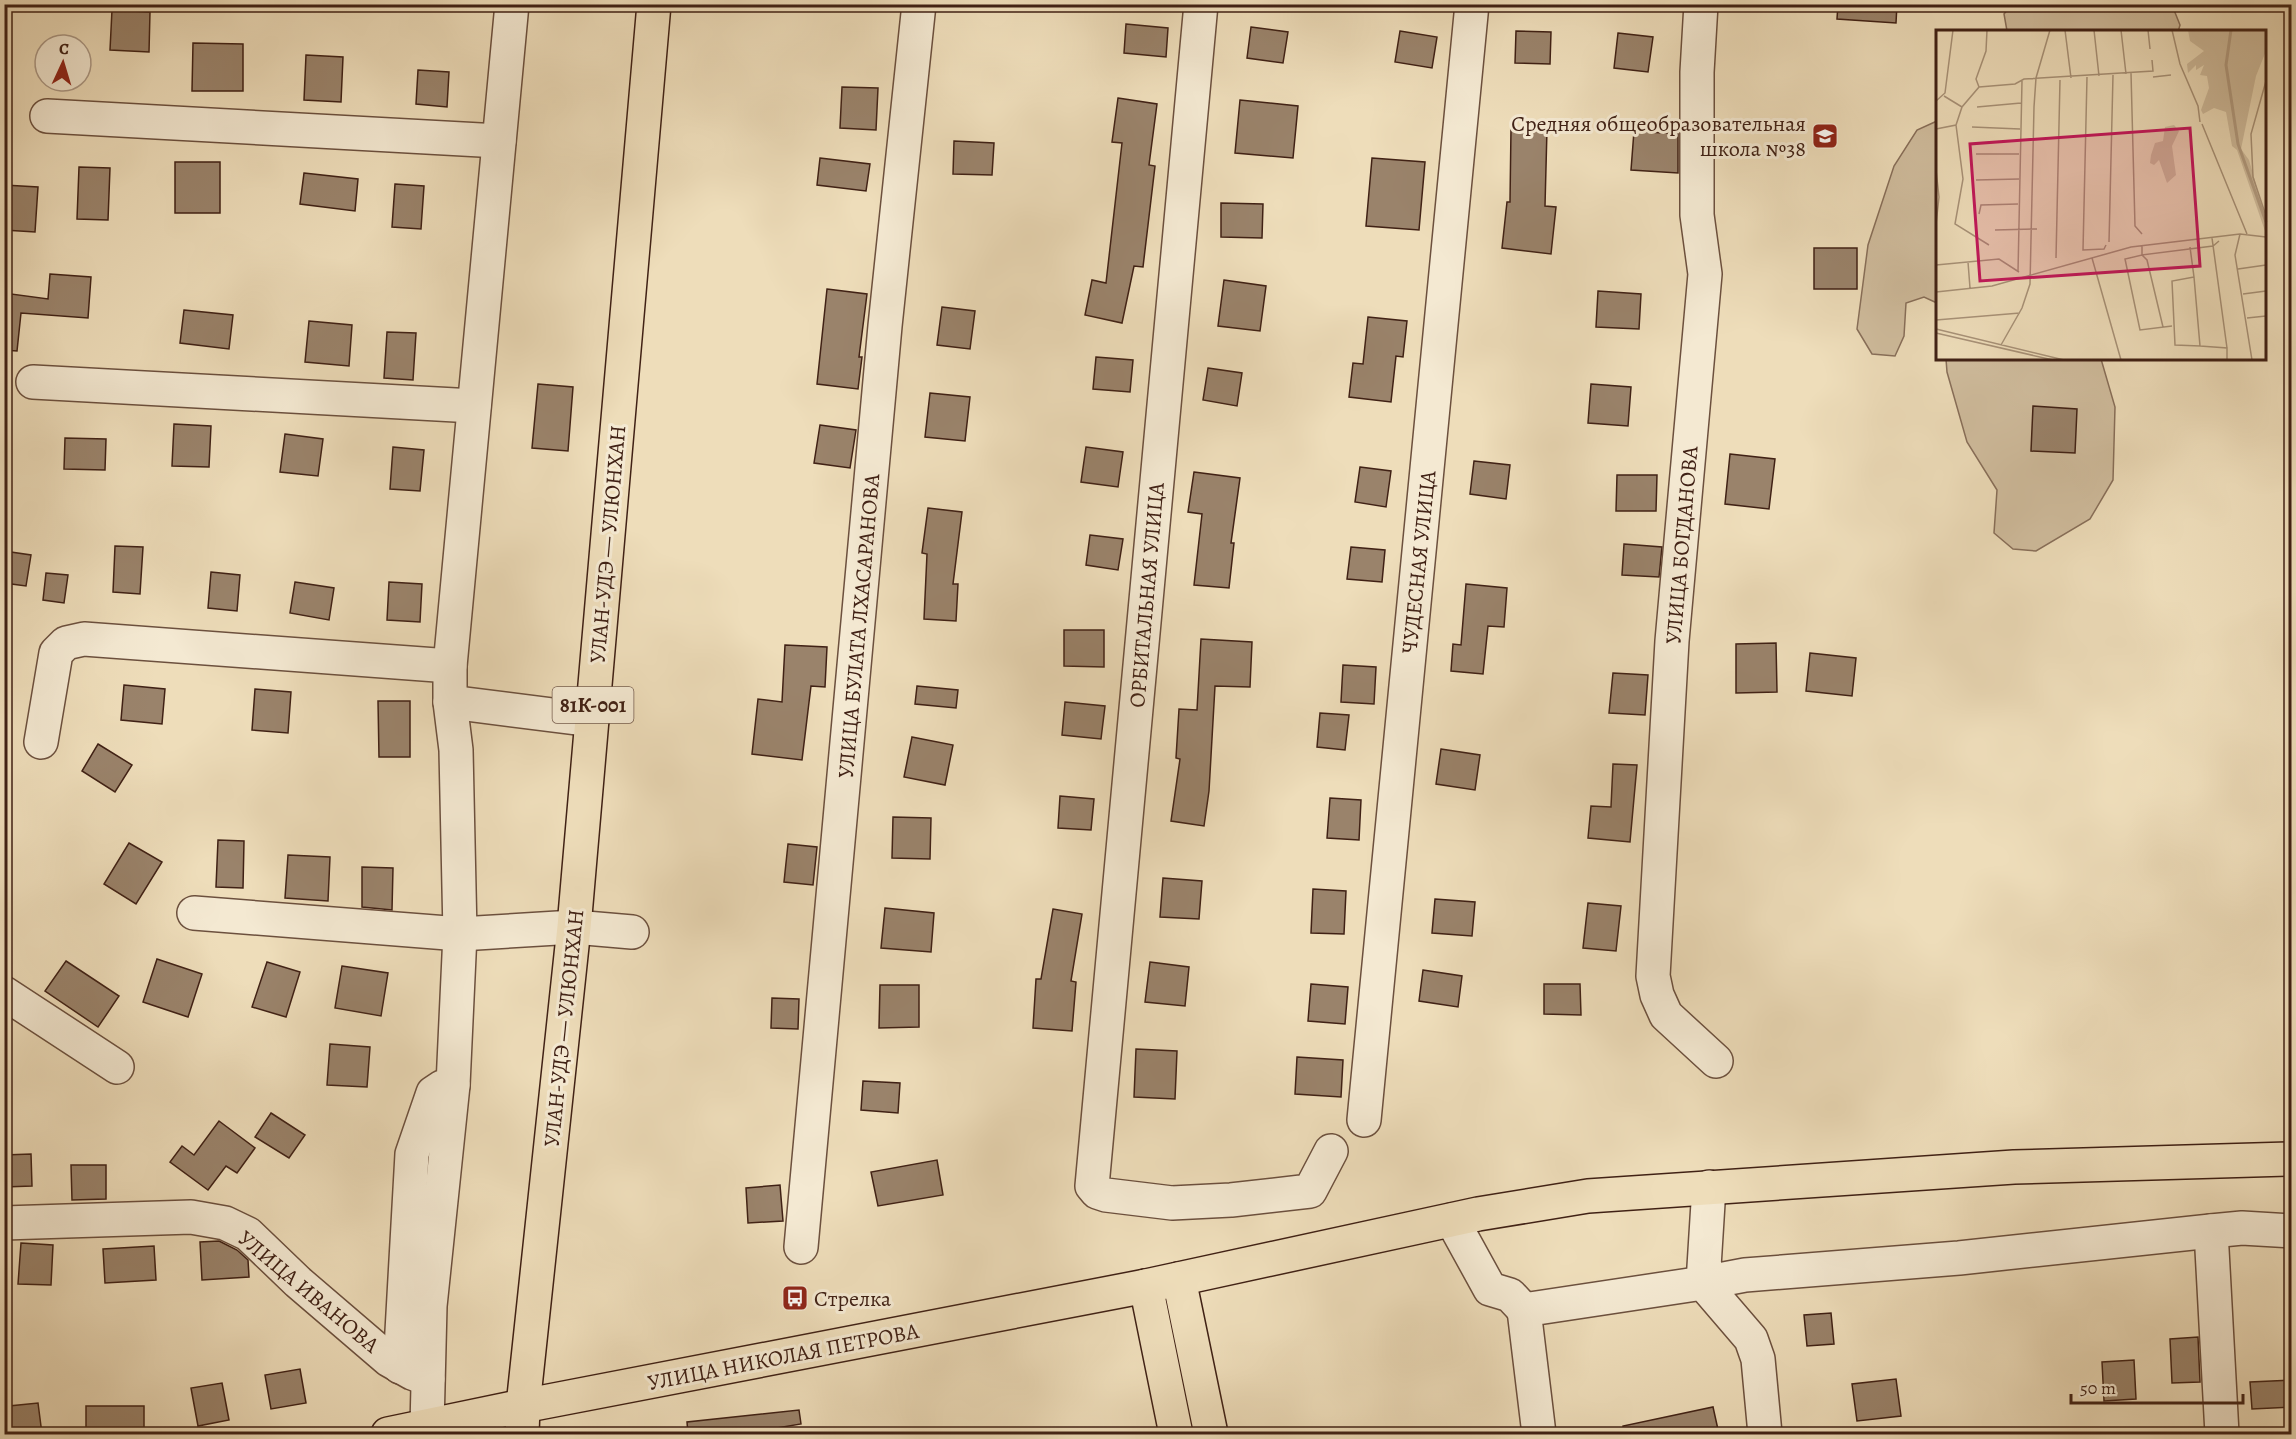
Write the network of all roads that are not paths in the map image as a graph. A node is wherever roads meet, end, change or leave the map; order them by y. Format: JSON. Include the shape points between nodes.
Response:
{"nodes":[{"id":1,"x":512,"y":4,"type":"edge"},
{"id":2,"x":654,"y":4,"type":"edge"},
{"id":3,"x":919,"y":4,"type":"edge"},
{"id":4,"x":1201,"y":4,"type":"edge"},
{"id":5,"x":1472,"y":4,"type":"edge"},
{"id":6,"x":1701,"y":4,"type":"edge"},
{"id":7,"x":47,"y":116,"type":"dead end"},
{"id":8,"x":499,"y":141,"type":"junction"},
{"id":9,"x":33,"y":382,"type":"dead end"},
{"id":10,"x":474,"y":406,"type":"junction"},
{"id":11,"x":450,"y":666,"type":"junction"},
{"id":12,"x":450,"y":702,"type":"junction"},
{"id":13,"x":592,"y":720,"type":"junction"},
{"id":14,"x":41,"y":742,"type":"dead end"},
{"id":15,"x":194,"y":913,"type":"dead end"},
{"id":16,"x":574,"y":927,"type":"junction"},
{"id":17,"x":632,"y":932,"type":"dead end"},
{"id":18,"x":460,"y":934,"type":"junction"},
{"id":19,"x":4,"y":993,"type":"edge"},
{"id":20,"x":1716,"y":1061,"type":"dead end"},
{"id":21,"x":117,"y":1067,"type":"dead end"},
{"id":22,"x":453,"y":1085,"type":"junction"},
{"id":23,"x":1364,"y":1120,"type":"dead end"},
{"id":24,"x":1331,"y":1151,"type":"dead end"},
{"id":25,"x":2292,"y":1159,"type":"edge"},
{"id":26,"x":1709,"y":1187,"type":"junction"},
{"id":27,"x":1452,"y":1220,"type":"junction"},
{"id":28,"x":4,"y":1223,"type":"edge"},
{"id":29,"x":2211,"y":1231,"type":"junction"},
{"id":30,"x":2292,"y":1231,"type":"edge"},
{"id":31,"x":801,"y":1247,"type":"dead end"},
{"id":32,"x":1179,"y":1279,"type":"junction"},
{"id":33,"x":1703,"y":1283,"type":"junction"},
{"id":34,"x":1146,"y":1286,"type":"junction"},
{"id":35,"x":1524,"y":1310,"type":"junction"},
{"id":36,"x":414,"y":1373,"type":"junction"},
{"id":37,"x":523,"y":1420,"type":"edge"},
{"id":38,"x":427,"y":1426,"type":"junction"},
{"id":39,"x":388,"y":1434,"type":"edge"},
{"id":40,"x":1176,"y":1434,"type":"edge"},
{"id":41,"x":1211,"y":1434,"type":"edge"},
{"id":42,"x":1539,"y":1434,"type":"edge"},
{"id":43,"x":1765,"y":1434,"type":"edge"},
{"id":44,"x":2222,"y":1434,"type":"edge"}],
"edges":[{"from":1,"to":8,"type":"street"},
{"from":2,"to":13,"type":"main road","name":"УЛАН-УДЭ — УЛЮНХАН","number":"81К-001"},
{"from":3,"to":31,"type":"street","name":"УЛИЦА БУЛАТА ЛХАСАРАНОВА","via":[[885,326]]},
{"from":4,"to":24,"type":"street","name":"ОРБИТАЛЬНАЯ УЛИЦА","via":[[1092,1186],[1106,1195],[1172,1203],[1310,1191]]},
{"from":5,"to":23,"type":"street","name":"ЧУДЕСНАЯ УЛИЦА"},
{"from":6,"to":20,"type":"street","name":"УЛИЦА БОГДАНОВА","via":[[1697,215],[1705,274],[1672,641],[1653,976],[1666,1015]]},
{"from":7,"to":8,"type":"street"},
{"from":8,"to":10,"type":"street"},
{"from":9,"to":10,"type":"street"},
{"from":10,"to":11,"type":"street"},
{"from":11,"to":12,"type":"street"},
{"from":11,"to":14,"type":"street","via":[[84,639],[66,643],[56,653]]},
{"from":12,"to":13,"type":"street"},
{"from":12,"to":18,"type":"street","via":[[456,750]]},
{"from":13,"to":16,"type":"main road","name":"УЛАН-УДЭ — УЛЮНХАН","number":"81К-001"},
{"from":15,"to":18,"type":"street"},
{"from":16,"to":17,"type":"street"},
{"from":16,"to":18,"type":"street"},
{"from":16,"to":37,"type":"main road","name":"УЛАН-УДЭ — УЛЮНХАН","number":"81К-001"},
{"from":18,"to":22,"type":"street"},
{"from":19,"to":21,"type":"street"},
{"from":22,"to":36,"type":"street","via":[[430,1306]]},
{"from":22,"to":36,"type":"street","via":[[433,1093],[412,1154]]},
{"from":25,"to":26,"type":"main road","name":"УЛИЦА НИКОЛАЯ ПЕТРОВА","via":[[2014,1167]]},
{"from":26,"to":27,"type":"main road","name":"УЛИЦА НИКОЛАЯ ПЕТРОВА","via":[[1588,1196]]},
{"from":26,"to":33,"type":"street"},
{"from":27,"to":32,"type":"main road","name":"УЛИЦА НИКОЛАЯ ПЕТРОВА"},
{"from":27,"to":35,"type":"street","via":[[1490,1290],[1510,1295]]},
{"from":28,"to":36,"type":"street","name":"УЛИЦА ИВАНОВА","via":[[191,1217],[225,1223],[248,1234],[389,1360]]},
{"from":29,"to":30,"type":"street"},
{"from":29,"to":33,"type":"street","via":[[1959,1258],[1745,1275]]},
{"from":29,"to":44,"type":"street"},
{"from":32,"to":34,"type":"main road","name":"УЛИЦА НИКОЛАЯ ПЕТРОВА"},
{"from":32,"to":41,"type":"main road"},
{"from":33,"to":35,"type":"street"},
{"from":33,"to":43,"type":"street","via":[[1751,1339],[1758,1359]]},
{"from":34,"to":37,"type":"main road","name":"УЛИЦА НИКОЛАЯ ПЕТРОВА"},
{"from":34,"to":40,"type":"main road"},
{"from":35,"to":42,"type":"street"},
{"from":36,"to":38,"type":"street"},
{"from":37,"to":38,"type":"main road","name":"УЛИЦА НИКОЛАЯ ПЕТРОВА"},
{"from":38,"to":39,"type":"main road","name":"УЛИЦА НИКОЛАЯ ПЕТРОВА"}]}
